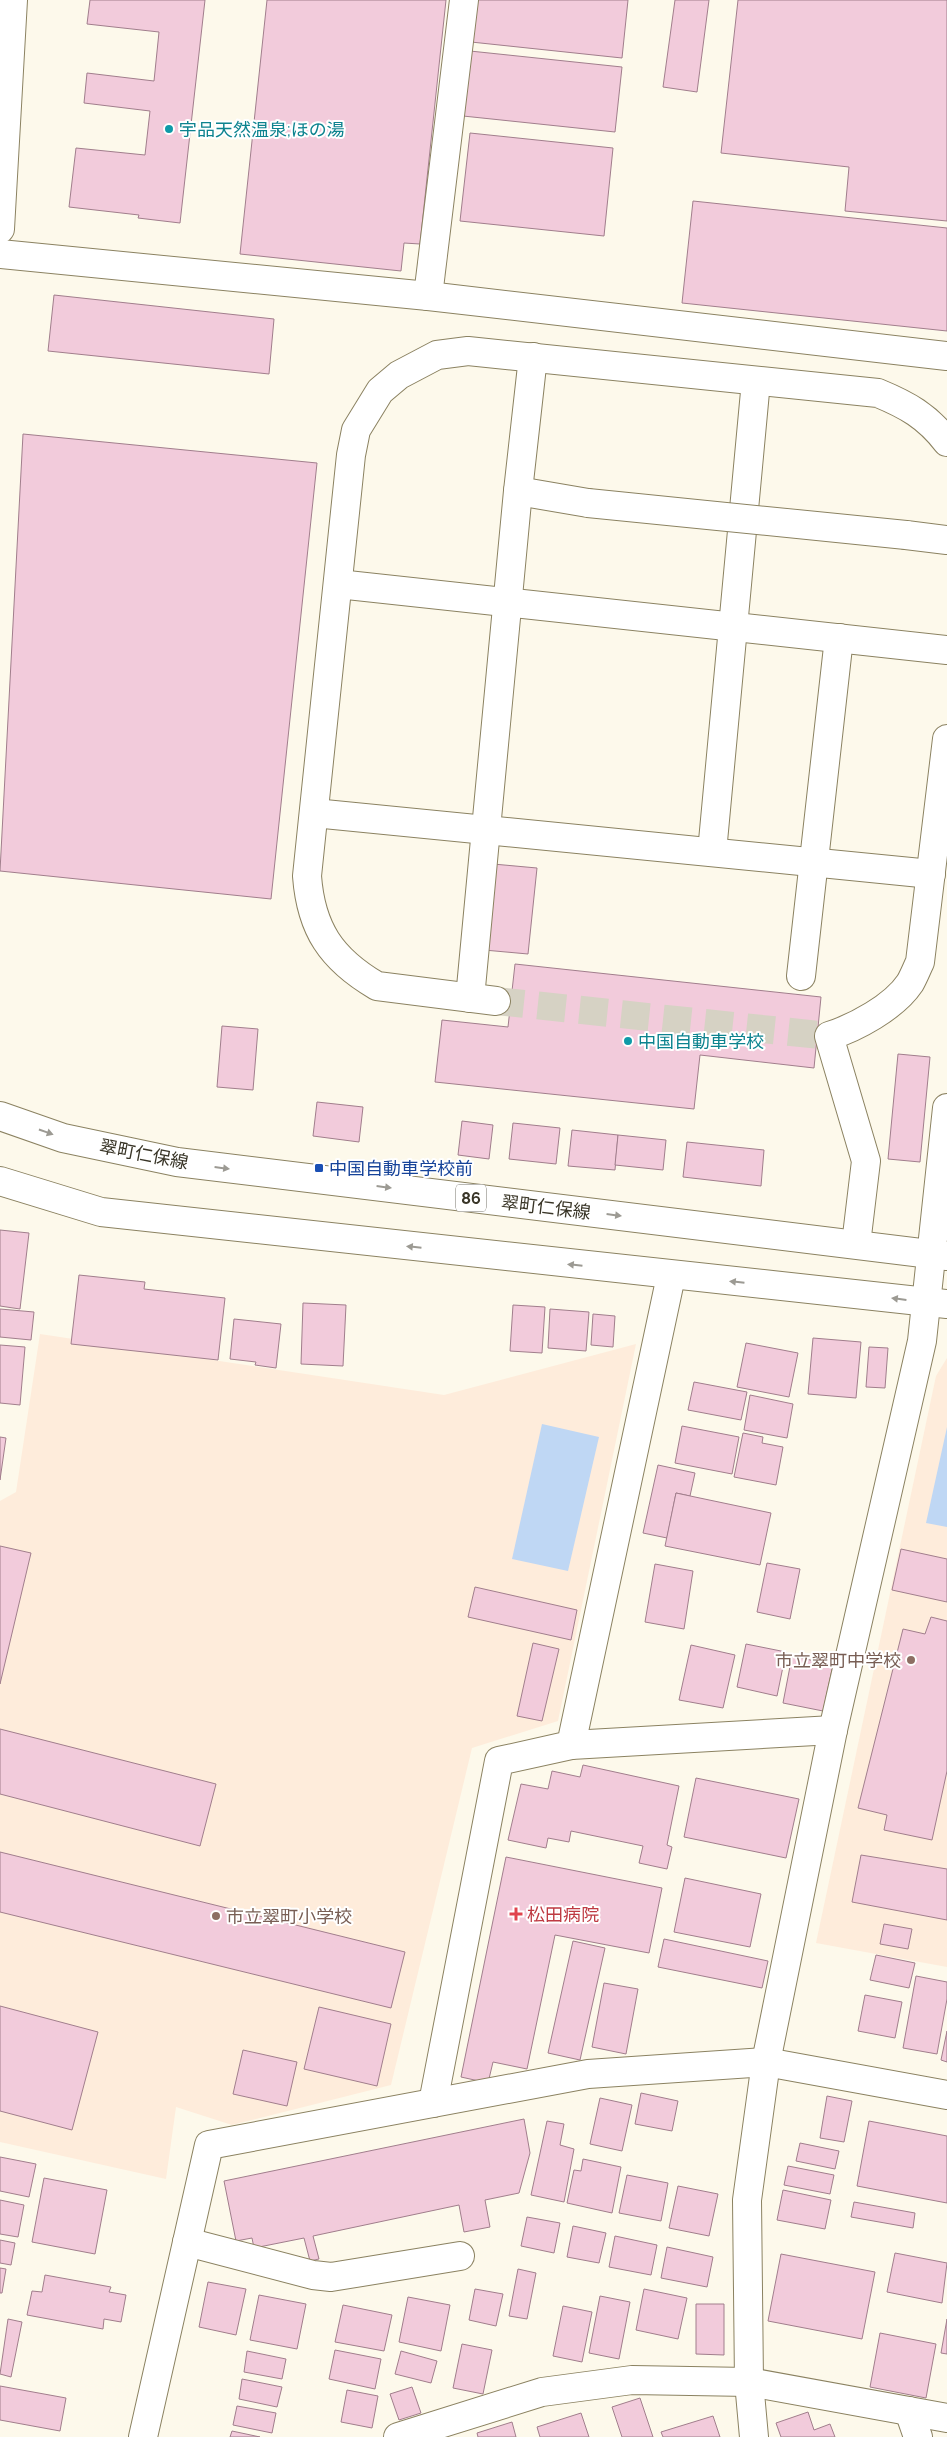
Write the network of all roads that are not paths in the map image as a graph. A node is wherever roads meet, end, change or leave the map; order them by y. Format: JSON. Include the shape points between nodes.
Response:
{"nodes":[{"id":1,"x":13,"y":0,"type":"edge"},
{"id":2,"x":464,"y":0,"type":"edge"},
{"id":3,"x":0,"y":229,"type":"edge"},
{"id":4,"x":0,"y":254,"type":"edge"},
{"id":5,"x":428,"y":296,"type":"junction"},
{"id":6,"x":947,"y":356,"type":"edge"},
{"id":7,"x":533,"y":357,"type":"junction"},
{"id":8,"x":756,"y":381,"type":"junction"},
{"id":9,"x":947,"y":442,"type":"edge"},
{"id":10,"x":518,"y":491,"type":"junction"},
{"id":11,"x":947,"y":540,"type":"edge"},
{"id":12,"x":338,"y":584,"type":"junction"},
{"id":13,"x":508,"y":602,"type":"junction"},
{"id":14,"x":733,"y":627,"type":"junction"},
{"id":15,"x":839,"y":638,"type":"junction"},
{"id":16,"x":947,"y":650,"type":"edge"},
{"id":17,"x":947,"y":739,"type":"edge"},
{"id":18,"x":314,"y":813,"type":"junction"},
{"id":19,"x":486,"y":830,"type":"junction"},
{"id":20,"x":712,"y":852,"type":"junction"},
{"id":21,"x":812,"y":862,"type":"junction"},
{"id":22,"x":932,"y":874,"type":"junction"},
{"id":23,"x":801,"y":976,"type":"dead end"},
{"id":24,"x":947,"y":1108,"type":"edge"},
{"id":25,"x":0,"y":1116,"type":"edge"},
{"id":26,"x":0,"y":1181,"type":"edge"},
{"id":27,"x":856,"y":1244,"type":"junction"},
{"id":28,"x":940,"y":1254,"type":"edge"},
{"id":29,"x":671,"y":1276,"type":"junction"},
{"id":30,"x":937,"y":1303,"type":"edge"},
{"id":31,"x":833,"y":1730,"type":"junction"},
{"id":32,"x":571,"y":1745,"type":"junction"},
{"id":33,"x":766,"y":2062,"type":"junction"},
{"id":34,"x":947,"y":2095,"type":"edge"},
{"id":35,"x":433,"y":2103,"type":"junction"},
{"id":36,"x":187,"y":2242,"type":"junction"},
{"id":37,"x":460,"y":2256,"type":"dead end"},
{"id":38,"x":749,"y":2382,"type":"junction"},
{"id":39,"x":909,"y":2411,"type":"junction"},
{"id":40,"x":947,"y":2418,"type":"edge"},
{"id":41,"x":143,"y":2437,"type":"edge"},
{"id":42,"x":398,"y":2437,"type":"edge"},
{"id":43,"x":754,"y":2437,"type":"edge"},
{"id":44,"x":918,"y":2437,"type":"edge"}],
"edges":[{"from":1,"to":3,"type":"street"},
{"from":2,"to":5,"type":"street"},
{"from":4,"to":5,"type":"street"},
{"from":5,"to":6,"type":"street"},
{"from":7,"to":8,"type":"street"},
{"from":7,"to":10,"type":"street"},
{"from":7,"to":12,"type":"street","via":[[468,351],[437,355],[399,375],[380,392],[356,430]]},
{"from":8,"to":9,"type":"street","via":[[878,393],[908,406]]},
{"from":8,"to":14,"type":"street"},
{"from":10,"to":11,"type":"street","bridge":true,"via":[[588,503]]},
{"from":10,"to":13,"type":"street"},
{"from":12,"to":13,"type":"street"},
{"from":12,"to":18,"type":"street"},
{"from":13,"to":14,"type":"street"},
{"from":13,"to":19,"type":"street"},
{"from":14,"to":15,"type":"street"},
{"from":14,"to":20,"type":"street"},
{"from":15,"to":16,"type":"street"},
{"from":15,"to":21,"type":"street"},
{"from":17,"to":22,"type":"street"},
{"from":18,"to":19,"type":"street"},
{"from":18,"to":19,"type":"street","via":[[307,876],[309,903],[319,929],[338,958],[377,986],[483,1000]]},
{"from":19,"to":20,"type":"street"},
{"from":20,"to":21,"type":"street"},
{"from":21,"to":22,"type":"street"},
{"from":21,"to":23,"type":"street"},
{"from":22,"to":27,"type":"street","via":[[920,962],[909,983],[888,1005],[848,1030],[829,1036],[866,1161]]},
{"from":24,"to":28,"type":"street"},
{"from":25,"to":27,"type":"street","name":"翠町仁保線","number":"86","one_way":true,"via":[[63,1138],[177,1162]]},
{"from":29,"to":26,"type":"street","one_way":true,"via":[[101,1212]]},
{"from":27,"to":28,"type":"street","name":"翠町仁保線","number":"86"},
{"from":28,"to":30,"type":"street"},
{"from":30,"to":29,"type":"street","one_way":true},
{"from":29,"to":32,"type":"street"},
{"from":30,"to":31,"type":"street","via":[[922,1341]]},
{"from":31,"to":32,"type":"street"},
{"from":31,"to":33,"type":"street"},
{"from":32,"to":35,"type":"street","via":[[499,1761]]},
{"from":33,"to":34,"type":"street"},
{"from":33,"to":35,"type":"street","via":[[588,2074]]},
{"from":33,"to":38,"type":"street","via":[[747,2200]]},
{"from":35,"to":36,"type":"street","via":[[209,2146]]},
{"from":36,"to":37,"type":"street","via":[[331,2277]]},
{"from":36,"to":41,"type":"street"},
{"from":38,"to":39,"type":"street"},
{"from":38,"to":42,"type":"street","via":[[632,2380],[542,2392]]},
{"from":38,"to":43,"type":"street"},
{"from":39,"to":40,"type":"street"},
{"from":39,"to":44,"type":"street"}]}
